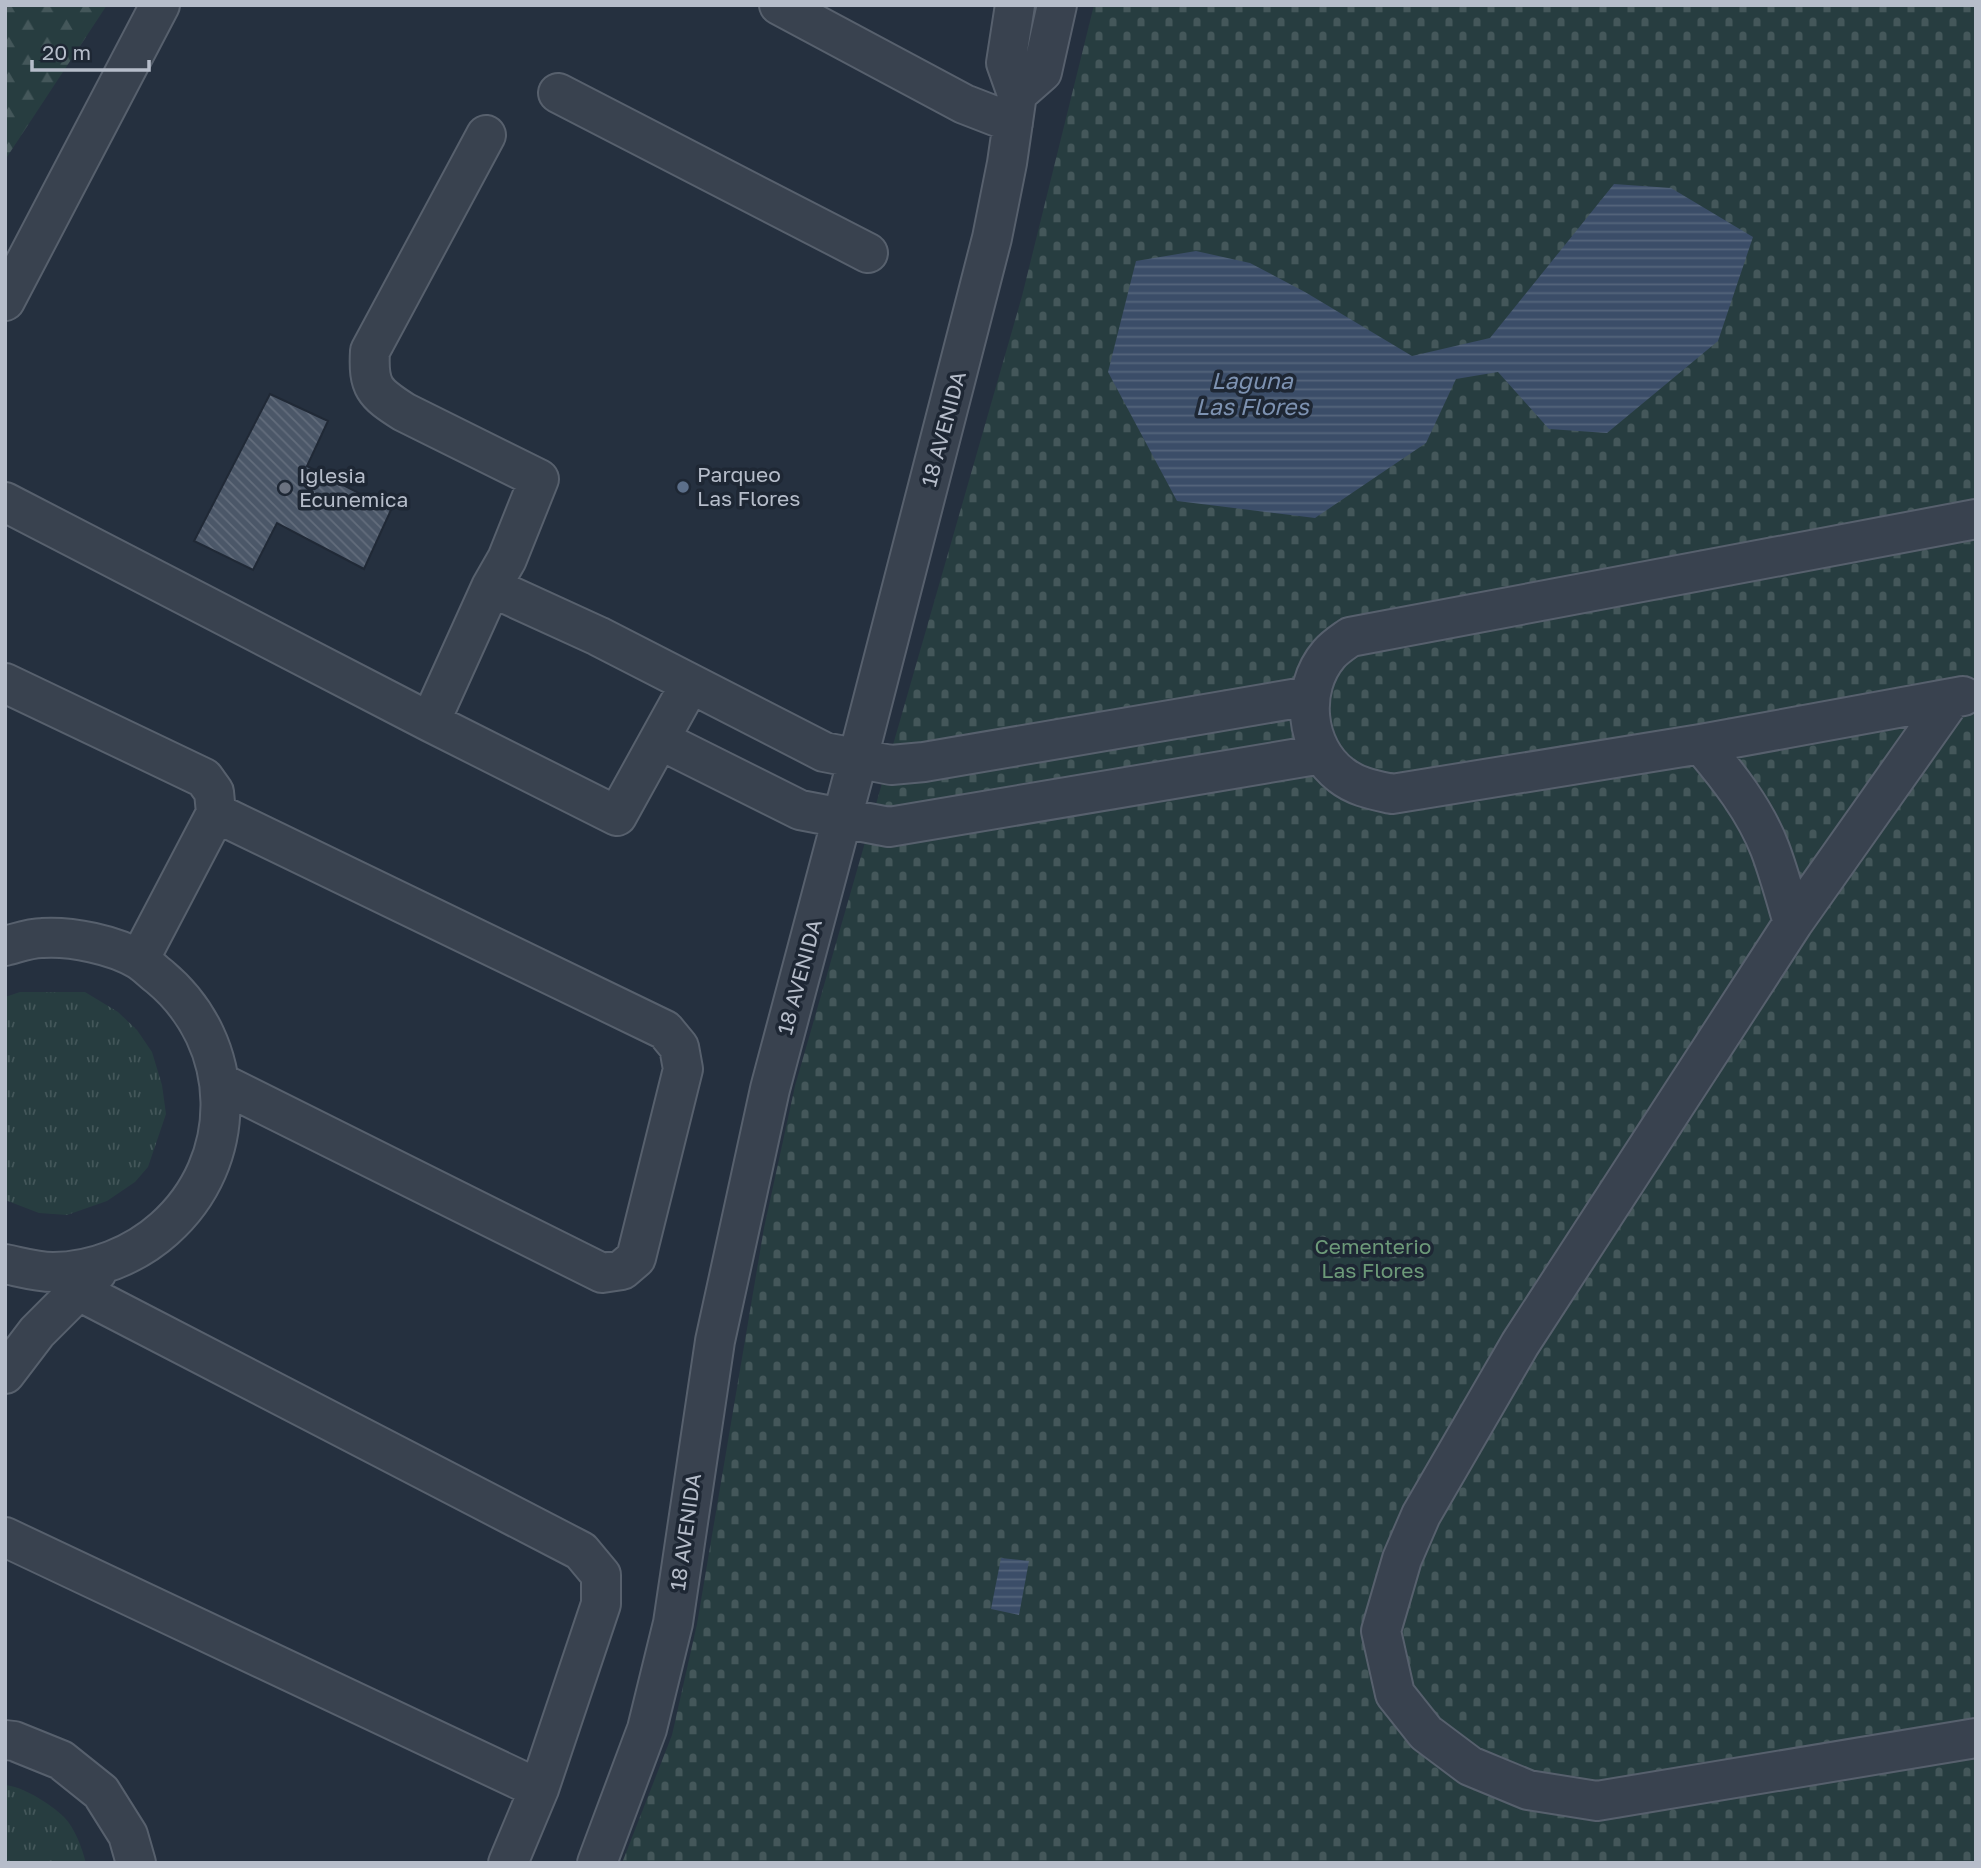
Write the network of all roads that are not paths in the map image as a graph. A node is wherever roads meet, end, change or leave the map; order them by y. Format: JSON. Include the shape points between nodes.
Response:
{"nodes":[{"id":1,"x":160,"y":5,"type":"edge"},
{"id":2,"x":779,"y":5,"type":"edge"},
{"id":3,"x":1015,"y":5,"type":"edge"},
{"id":4,"x":1057,"y":5,"type":"edge"},
{"id":5,"x":558,"y":93,"type":"dead end"},
{"id":6,"x":1015,"y":108,"type":"junction"},
{"id":7,"x":486,"y":135,"type":"dead end"},
{"id":8,"x":868,"y":253,"type":"dead end"},
{"id":9,"x":5,"y":300,"type":"edge"},
{"id":10,"x":5,"y":502,"type":"edge"},
{"id":11,"x":1976,"y":519,"type":"edge"},
{"id":12,"x":491,"y":587,"type":"junction"},
{"id":13,"x":5,"y":683,"type":"edge"},
{"id":14,"x":690,"y":684,"type":"junction"},
{"id":15,"x":1310,"y":696,"type":"junction"},
{"id":16,"x":1963,"y":696,"type":"edge"},
{"id":17,"x":430,"y":722,"type":"junction"},
{"id":18,"x":660,"y":740,"type":"junction"},
{"id":19,"x":1701,"y":744,"type":"junction"},
{"id":20,"x":1322,"y":754,"type":"junction"},
{"id":21,"x":858,"y":758,"type":"junction"},
{"id":22,"x":216,"y":813,"type":"junction"},
{"id":23,"x":842,"y":819,"type":"junction"},
{"id":24,"x":1793,"y":923,"type":"junction"},
{"id":25,"x":5,"y":946,"type":"edge"},
{"id":26,"x":139,"y":960,"type":"junction"},
{"id":27,"x":221,"y":1083,"type":"junction"},
{"id":28,"x":5,"y":1264,"type":"edge"},
{"id":29,"x":92,"y":1278,"type":"junction"},
{"id":30,"x":5,"y":1374,"type":"edge"},
{"id":31,"x":5,"y":1537,"type":"edge"},
{"id":32,"x":1976,"y":1738,"type":"edge"},
{"id":33,"x":5,"y":1741,"type":"edge"},
{"id":34,"x":539,"y":1789,"type":"junction"},
{"id":35,"x":136,"y":1863,"type":"edge"},
{"id":36,"x":508,"y":1863,"type":"edge"},
{"id":37,"x":597,"y":1863,"type":"edge"}],
"edges":[{"from":1,"to":9,"type":"street"},
{"from":2,"to":6,"type":"street","via":[[964,104]]},
{"from":3,"to":6,"type":"street","name":"18 AVENIDA","via":[[1006,63]]},
{"from":4,"to":6,"type":"street","via":[[1042,72]]},
{"from":5,"to":8,"type":"street"},
{"from":6,"to":21,"type":"street","name":"18 AVENIDA","via":[[978,299]]},
{"from":7,"to":12,"type":"street","via":[[370,351],[369,372],[375,391],[404,412],[539,479]]},
{"from":10,"to":17,"type":"street"},
{"from":11,"to":15,"type":"street","via":[[1350,636],[1329,654]]},
{"from":12,"to":14,"type":"street"},
{"from":12,"to":17,"type":"street"},
{"from":13,"to":22,"type":"street","via":[[204,778],[214,792]]},
{"from":14,"to":18,"type":"street"},
{"from":14,"to":21,"type":"street","via":[[824,752]]},
{"from":15,"to":20,"type":"street","via":[[1312,733]]},
{"from":15,"to":21,"type":"street","via":[[924,762],[891,765]]},
{"from":16,"to":19,"type":"street"},
{"from":16,"to":24,"type":"street"},
{"from":17,"to":18,"type":"street","via":[[617,816]]},
{"from":18,"to":23,"type":"street","via":[[800,810]]},
{"from":19,"to":20,"type":"street","via":[[1392,793],[1363,788],[1341,775]]},
{"from":19,"to":24,"type":"street","via":[[1731,780],[1770,848]]},
{"from":20,"to":23,"type":"street","via":[[889,827]]},
{"from":21,"to":23,"type":"street","name":"18 AVENIDA"},
{"from":22,"to":26,"type":"street"},
{"from":22,"to":27,"type":"street","via":[[665,1030],[680,1047],[683,1069],[636,1258],[622,1270],[602,1273]]},
{"from":23,"to":37,"type":"street","name":"18 AVENIDA","via":[[770,1088],[718,1328],[673,1623],[646,1729]]},
{"from":24,"to":32,"type":"street","via":[[1520,1344],[1421,1514],[1381,1631],[1386,1663],[1395,1694],[1410,1714],[1426,1733],[1470,1766],[1528,1790],[1597,1801]]},
{"from":25,"to":26,"type":"street","via":[[42,938],[92,942]]},
{"from":26,"to":27,"type":"street","via":[[178,992],[206,1034]]},
{"from":27,"to":29,"type":"street","via":[[217,1141],[207,1174],[182,1214],[146,1245]]},
{"from":28,"to":29,"type":"street"},
{"from":29,"to":30,"type":"street","via":[[37,1332]]},
{"from":29,"to":34,"type":"street","via":[[580,1551],[601,1575],[601,1604]]},
{"from":31,"to":34,"type":"street"},
{"from":33,"to":35,"type":"street","via":[[61,1760],[101,1792],[128,1835]]},
{"from":34,"to":36,"type":"street"}]}
